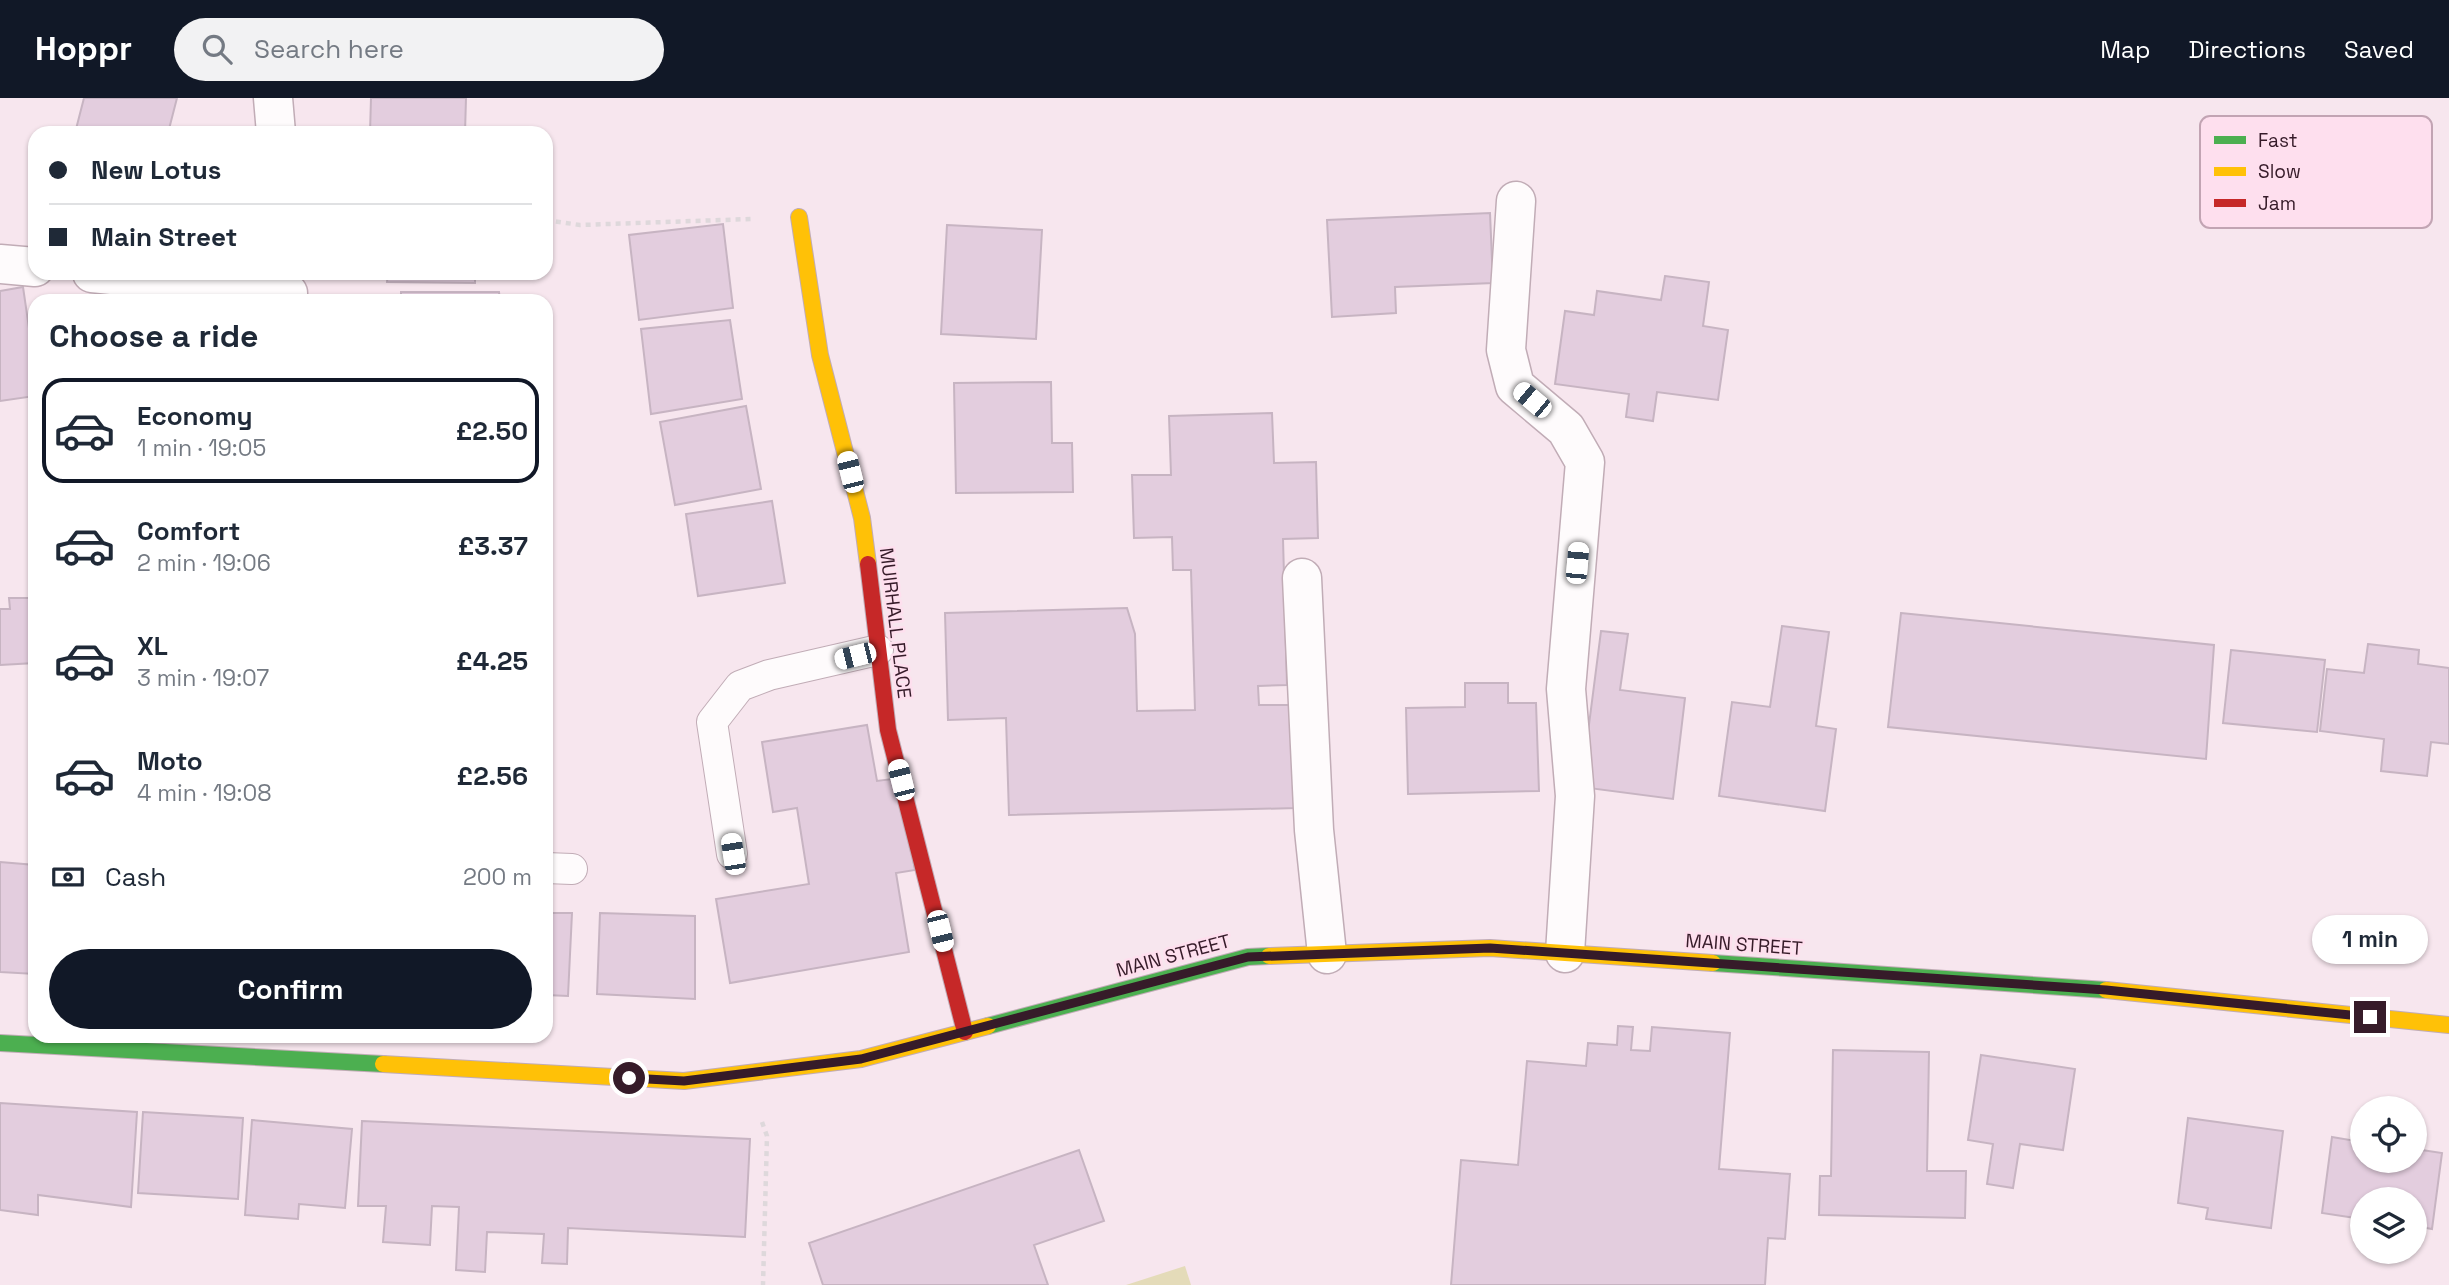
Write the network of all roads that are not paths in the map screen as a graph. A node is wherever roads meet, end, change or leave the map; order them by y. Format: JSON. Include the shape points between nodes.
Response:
{"nodes":[{"id":1,"x":273,"y":98,"type":"edge"},
{"id":2,"x":275,"y":126,"type":"edge"},
{"id":3,"x":1516,"y":201,"type":"dead end"},
{"id":4,"x":799,"y":217,"type":"road end"},
{"id":5,"x":0,"y":264,"type":"edge"},
{"id":6,"x":28,"y":266,"type":"edge"},
{"id":7,"x":178,"y":280,"type":"edge"},
{"id":8,"x":288,"y":289,"type":"edge"},
{"id":9,"x":1302,"y":579,"type":"dead end"},
{"id":10,"x":878,"y":650,"type":"junction"},
{"id":11,"x":733,"y":854,"type":"dead end"},
{"id":12,"x":1565,"y":953,"type":"junction"},
{"id":13,"x":1326,"y":954,"type":"junction"},
{"id":14,"x":2449,"y":1025,"type":"edge"},
{"id":15,"x":965,"y":1032,"type":"junction"},
{"id":16,"x":0,"y":1043,"type":"edge"},
{"id":17,"x":268,"y":1047,"type":"edge"}],
"edges":[{"from":1,"to":2,"type":"street"},
{"from":3,"to":12,"type":"street","via":[[1506,350],[1515,386],[1566,429],[1585,462],[1566,689],[1575,796]]},
{"from":4,"to":10,"type":"main road","name":"MUIRHALL PLACE","via":[[820,355],[862,518]]},
{"from":5,"to":6,"type":"street"},
{"from":7,"to":8,"type":"street"},
{"from":9,"to":13,"type":"street","via":[[1314,830]]},
{"from":10,"to":11,"type":"lane","via":[[769,675],[740,686],[723,705],[712,722]]},
{"from":10,"to":15,"type":"main road","name":"MUIRHALL PLACE","via":[[888,730]]},
{"from":12,"to":13,"type":"main road","name":"MAIN STREET","via":[[1490,948]]},
{"from":12,"to":14,"type":"main road","name":"MAIN STREET","via":[[2106,990]]},
{"from":13,"to":15,"type":"main road","name":"MAIN STREET","via":[[1248,957]]},
{"from":15,"to":17,"type":"main road","name":"MAIN STREET","via":[[861,1059],[684,1081]]},
{"from":16,"to":17,"type":"main road","name":"MAIN STREET"}]}
